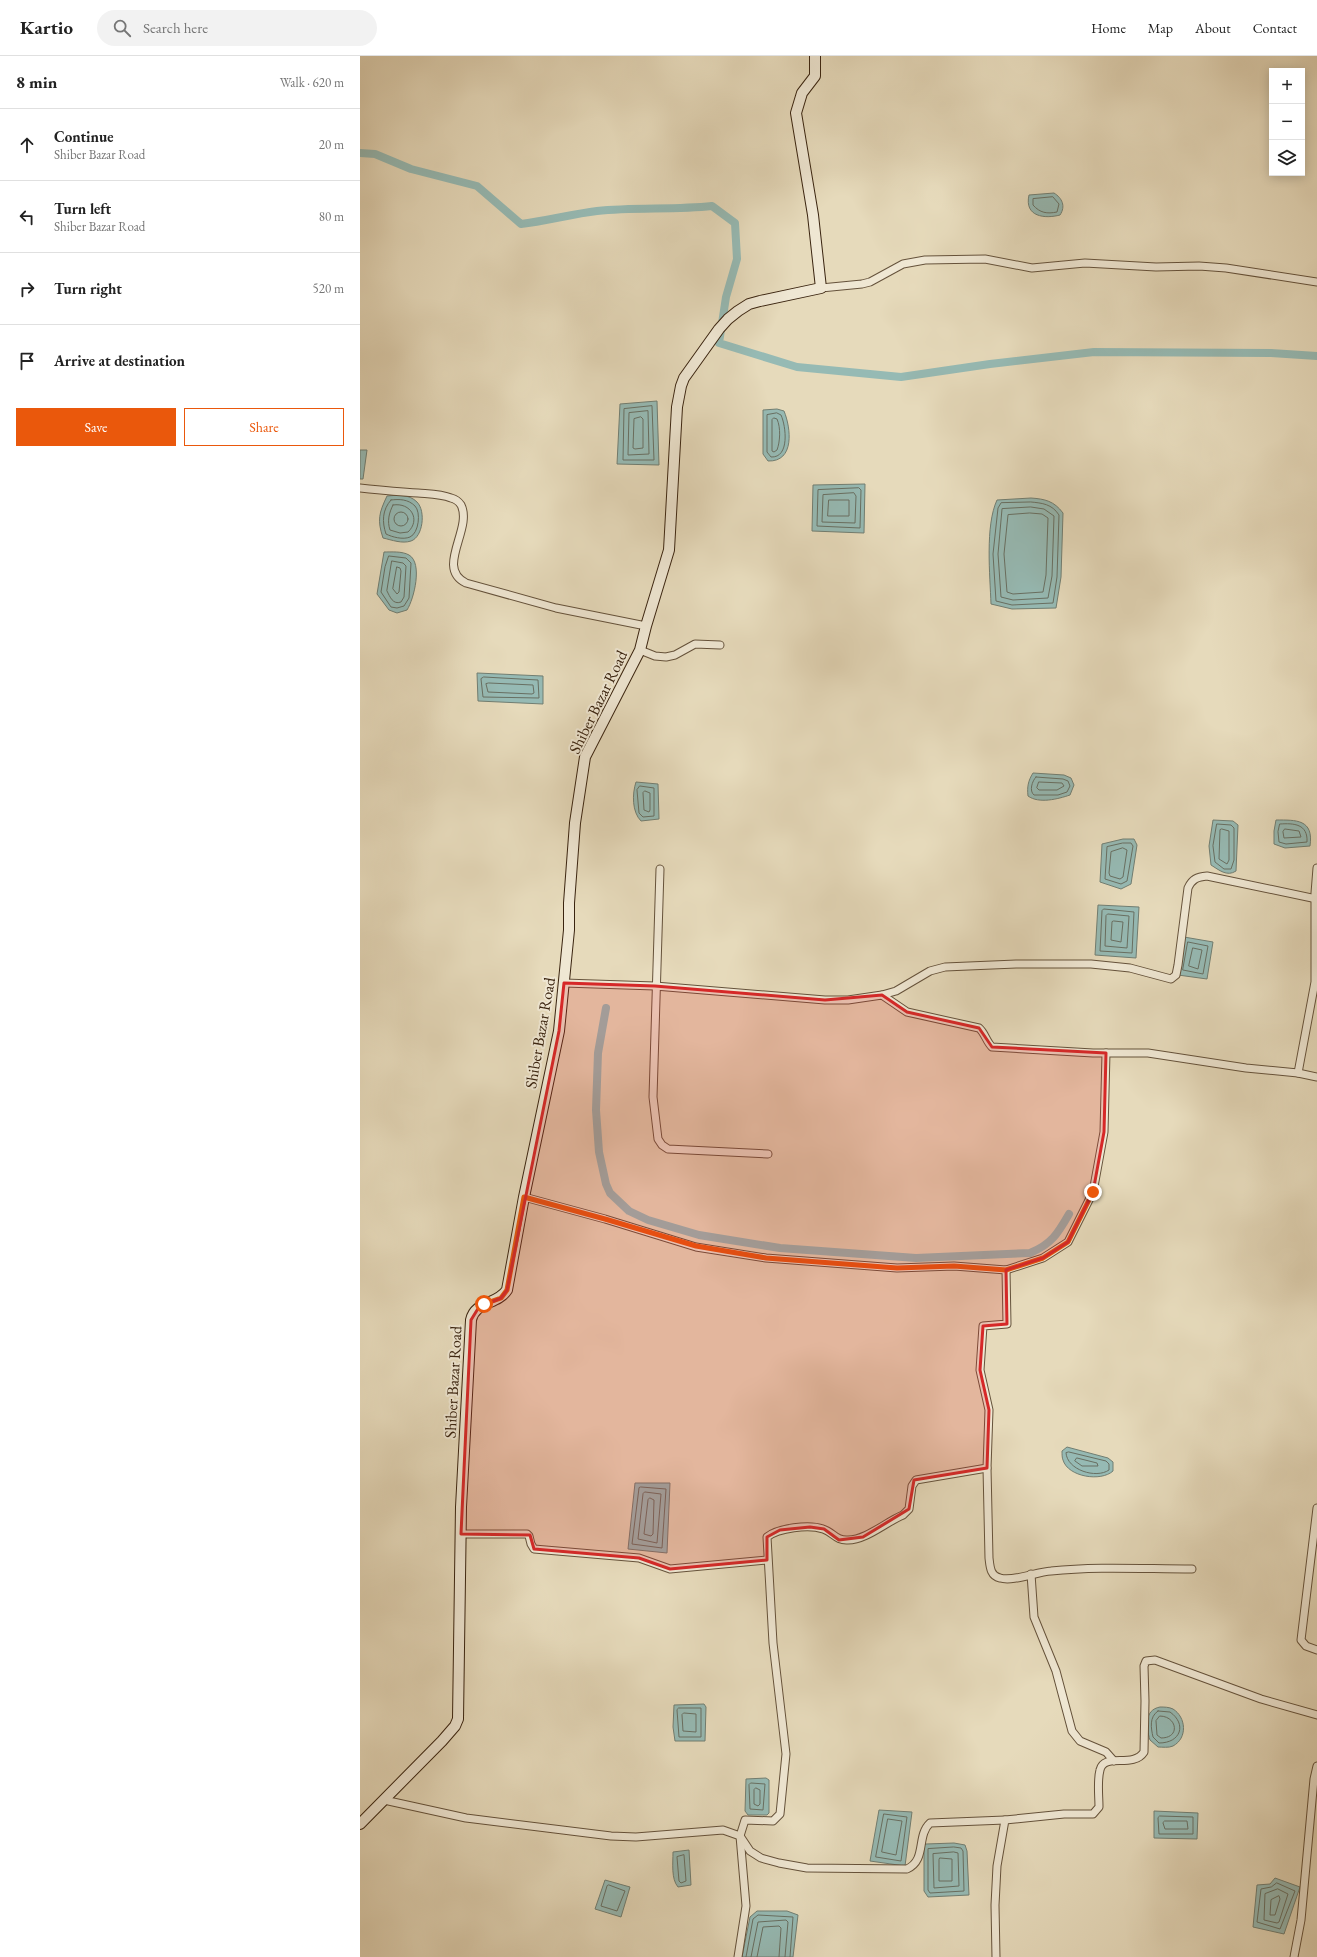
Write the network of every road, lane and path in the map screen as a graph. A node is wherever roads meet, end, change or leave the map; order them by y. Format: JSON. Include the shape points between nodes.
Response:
{"nodes":[{"id":1,"x":815,"y":56,"type":"edge"},
{"id":2,"x":1317,"y":282,"type":"edge"},
{"id":3,"x":821,"y":288,"type":"junction"},
{"id":4,"x":360,"y":488,"type":"edge"},
{"id":5,"x":646,"y":626,"type":"junction"},
{"id":6,"x":720,"y":645,"type":"dead end"},
{"id":7,"x":640,"y":650,"type":"junction"},
{"id":8,"x":1317,"y":868,"type":"edge"},
{"id":9,"x":660,"y":869,"type":"dead end"},
{"id":10,"x":1316,"y":899,"type":"edge"},
{"id":11,"x":564,"y":983,"type":"junction"},
{"id":12,"x":655,"y":986,"type":"junction"},
{"id":13,"x":882,"y":995,"type":"junction"},
{"id":14,"x":1106,"y":1052,"type":"junction"},
{"id":15,"x":1298,"y":1073,"type":"junction"},
{"id":16,"x":1317,"y":1077,"type":"edge"},
{"id":17,"x":768,"y":1154,"type":"dead end"},
{"id":18,"x":524,"y":1197,"type":"junction"},
{"id":19,"x":1006,"y":1270,"type":"junction"},
{"id":20,"x":987,"y":1468,"type":"junction"},
{"id":21,"x":1317,"y":1508,"type":"edge"},
{"id":22,"x":461,"y":1534,"type":"junction"},
{"id":23,"x":767,"y":1560,"type":"junction"},
{"id":24,"x":1192,"y":1569,"type":"dead end"},
{"id":25,"x":1031,"y":1574,"type":"junction"},
{"id":26,"x":1317,"y":1650,"type":"edge"},
{"id":27,"x":1317,"y":1715,"type":"edge"},
{"id":28,"x":1114,"y":1761,"type":"junction"},
{"id":29,"x":1317,"y":1766,"type":"edge"},
{"id":30,"x":384,"y":1800,"type":"junction"},
{"id":31,"x":1005,"y":1820,"type":"junction"},
{"id":32,"x":360,"y":1824,"type":"edge"},
{"id":33,"x":740,"y":1836,"type":"junction"},
{"id":34,"x":738,"y":1957,"type":"edge"},
{"id":35,"x":996,"y":1957,"type":"edge"},
{"id":36,"x":1294,"y":1957,"type":"edge"}],
"edges":[{"from":1,"to":3,"type":"street","via":[[815,76],[802,93],[796,113],[813,215]]},
{"from":2,"to":3,"type":"street","via":[[1199,266],[1156,267],[1085,263],[1032,268],[985,259],[903,264],[870,282]]},
{"from":3,"to":5,"type":"street","name":"Shiber Bazar Road","via":[[749,304],[728,319],[684,378],[677,407],[669,550]]},
{"from":4,"to":5,"type":"street","via":[[438,495],[458,501],[463,517],[453,565],[458,579],[466,583],[556,608]]},
{"from":5,"to":7,"type":"street","name":"Shiber Bazar Road"},
{"from":6,"to":7,"type":"street","via":[[694,644],[666,657]]},
{"from":7,"to":11,"type":"street","name":"Shiber Bazar Road","via":[[585,757],[575,823]]},
{"from":8,"to":10,"type":"street"},
{"from":9,"to":12,"type":"street","via":[[660,921]]},
{"from":10,"to":13,"type":"street","via":[[1207,876],[1195,879],[1188,888],[1178,965],[1172,979],[1130,968],[1091,964],[946,967],[930,971],[896,991]]},
{"from":10,"to":15,"type":"street","via":[[1315,982]]},
{"from":11,"to":12,"type":"street"},
{"from":11,"to":18,"type":"street","name":"Shiber Bazar Road","via":[[559,1031]]},
{"from":12,"to":13,"type":"street","via":[[825,1000],[848,1000]]},
{"from":12,"to":17,"type":"street","via":[[653,1097],[658,1139],[662,1145],[668,1149]]},
{"from":13,"to":14,"type":"street","via":[[907,1012],[979,1028],[992,1047]]},
{"from":14,"to":15,"type":"street","via":[[1148,1052],[1246,1068]]},
{"from":14,"to":19,"type":"street","via":[[1104,1132],[1093,1192],[1068,1242],[1043,1258]]},
{"from":15,"to":16,"type":"street"},
{"from":18,"to":19,"type":"street","via":[[696,1246],[766,1258],[897,1268],[954,1266]]},
{"from":18,"to":22,"type":"street","name":"Shiber Bazar Road","via":[[507,1290],[501,1298],[479,1307],[472,1314]]},
{"from":19,"to":20,"type":"street","via":[[1007,1324],[983,1326],[980,1370],[989,1410]]},
{"from":20,"to":23,"type":"street","via":[[916,1480],[912,1486],[909,1509],[903,1515],[856,1539],[839,1540],[824,1529],[810,1527],[772,1533],[767,1537]]},
{"from":20,"to":25,"type":"street","via":[[991,1571],[998,1578],[1007,1579]]},
{"from":21,"to":26,"type":"street","via":[[1301,1640],[1306,1646]]},
{"from":22,"to":23,"type":"street","via":[[527,1534],[534,1549],[639,1558],[670,1570]]},
{"from":22,"to":30,"type":"street","name":"Shiber Bazar Road","via":[[458,1719],[455,1726]]},
{"from":23,"to":33,"type":"street","via":[[773,1643],[786,1754],[782,1802],[780,1814],[773,1821],[745,1820]]},
{"from":24,"to":25,"type":"street","via":[[1083,1569]]},
{"from":25,"to":28,"type":"street","via":[[1034,1616],[1059,1678],[1072,1730],[1080,1740],[1106,1752]]},
{"from":27,"to":28,"type":"street","via":[[1261,1699],[1155,1660],[1148,1660],[1144,1666],[1144,1752],[1140,1758]]},
{"from":28,"to":31,"type":"street","via":[[1106,1761],[1099,1771],[1099,1808],[1093,1814]]},
{"from":29,"to":36,"type":"street","via":[[1301,1920]]},
{"from":30,"to":32,"type":"street","name":"Shiber Bazar Road"},
{"from":30,"to":33,"type":"street","via":[[466,1818],[611,1836],[642,1837],[723,1830]]},
{"from":31,"to":33,"type":"street","via":[[930,1823],[925,1827],[919,1860],[907,1869],[807,1868],[779,1863],[761,1858],[750,1851]]},
{"from":31,"to":35,"type":"street","via":[[997,1866]]},
{"from":33,"to":34,"type":"street","via":[[746,1906]]}]}
